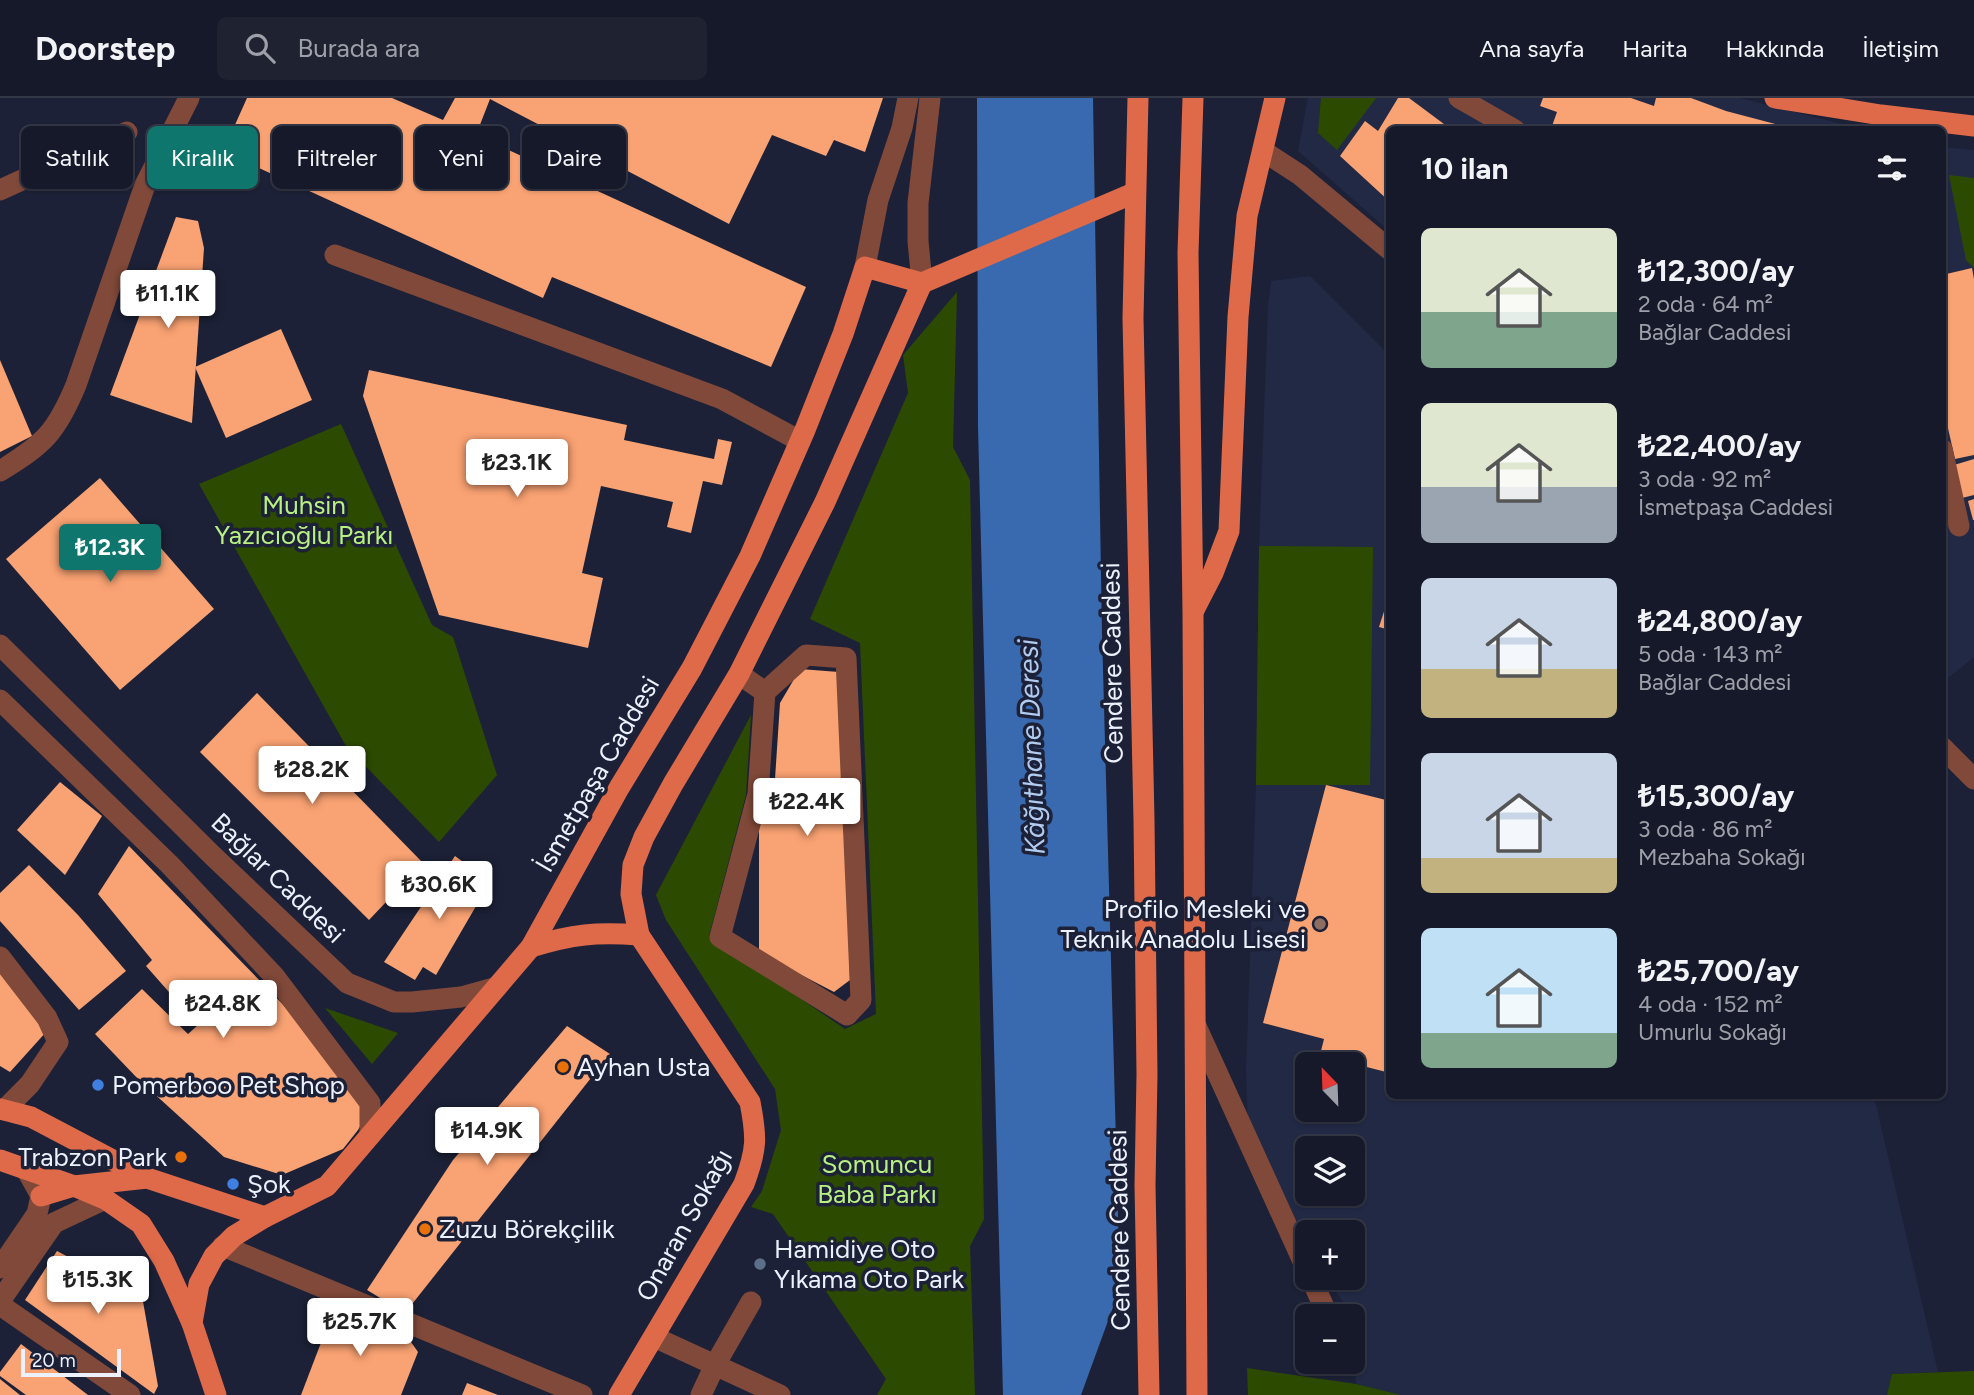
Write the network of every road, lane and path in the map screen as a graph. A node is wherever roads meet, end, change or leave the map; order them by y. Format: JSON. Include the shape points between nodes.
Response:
{"nodes":[{"id":1,"x":189,"y":98,"type":"edge"},
{"id":2,"x":908,"y":98,"type":"edge"},
{"id":3,"x":930,"y":98,"type":"edge"},
{"id":4,"x":1138,"y":98,"type":"edge"},
{"id":5,"x":1193,"y":98,"type":"edge"},
{"id":6,"x":1275,"y":98,"type":"edge"},
{"id":7,"x":1459,"y":98,"type":"edge"},
{"id":8,"x":1775,"y":98,"type":"edge"},
{"id":9,"x":1882,"y":122,"type":"edge"},
{"id":10,"x":1508,"y":126,"type":"edge"},
{"id":11,"x":1974,"y":126,"type":"edge"},
{"id":12,"x":1263,"y":151,"type":"junction"},
{"id":13,"x":21,"y":180,"type":"edge"},
{"id":14,"x":0,"y":190,"type":"edge"},
{"id":15,"x":1135,"y":193,"type":"junction"},
{"id":16,"x":1386,"y":247,"type":"edge"},
{"id":17,"x":335,"y":255,"type":"dead end"},
{"id":18,"x":865,"y":267,"type":"junction"},
{"id":19,"x":922,"y":283,"type":"junction"},
{"id":20,"x":800,"y":441,"type":"junction"},
{"id":21,"x":1946,"y":467,"type":"edge"},
{"id":22,"x":0,"y":471,"type":"edge"},
{"id":23,"x":1959,"y":526,"type":"dead end"},
{"id":24,"x":1193,"y":612,"type":"junction"},
{"id":25,"x":0,"y":645,"type":"edge"},
{"id":26,"x":740,"y":674,"type":"junction"},
{"id":27,"x":765,"y":692,"type":"junction"},
{"id":28,"x":0,"y":700,"type":"edge"},
{"id":29,"x":1946,"y":751,"type":"edge"},
{"id":30,"x":1974,"y":779,"type":"edge"},
{"id":31,"x":639,"y":935,"type":"junction"},
{"id":32,"x":531,"y":947,"type":"junction"},
{"id":33,"x":0,"y":957,"type":"edge"},
{"id":34,"x":497,"y":987,"type":"junction"},
{"id":35,"x":1196,"y":1026,"type":"junction"},
{"id":36,"x":2,"y":1109,"type":"edge"},
{"id":37,"x":370,"y":1135,"type":"junction"},
{"id":38,"x":0,"y":1160,"type":"edge"},
{"id":39,"x":26,"y":1169,"type":"junction"},
{"id":40,"x":147,"y":1178,"type":"junction"},
{"id":41,"x":74,"y":1186,"type":"junction"},
{"id":42,"x":41,"y":1196,"type":"junction"},
{"id":43,"x":105,"y":1199,"type":"junction"},
{"id":44,"x":265,"y":1217,"type":"junction"},
{"id":45,"x":1295,"y":1244,"type":"edge"},
{"id":46,"x":223,"y":1246,"type":"junction"},
{"id":47,"x":0,"y":1268,"type":"edge"},
{"id":48,"x":751,"y":1302,"type":"dead end"},
{"id":49,"x":0,"y":1303,"type":"edge"},
{"id":50,"x":192,"y":1323,"type":"junction"},
{"id":51,"x":654,"y":1337,"type":"junction"},
{"id":52,"x":715,"y":1365,"type":"junction"},
{"id":53,"x":130,"y":1395,"type":"edge"},
{"id":54,"x":216,"y":1395,"type":"edge"},
{"id":55,"x":582,"y":1395,"type":"edge"},
{"id":56,"x":619,"y":1395,"type":"edge"},
{"id":57,"x":701,"y":1395,"type":"edge"},
{"id":58,"x":780,"y":1395,"type":"edge"},
{"id":59,"x":1149,"y":1395,"type":"edge"},
{"id":60,"x":1197,"y":1395,"type":"edge"}],
"edges":[{"from":1,"to":22,"type":"street","via":[[145,185],[66,410],[41,444]]},
{"from":2,"to":18,"type":"street","via":[[878,200]]},
{"from":3,"to":19,"type":"street","via":[[918,203]]},
{"from":4,"to":15,"type":"main road","name":"Cendere Caddesi"},
{"from":5,"to":24,"type":"main road","via":[[1188,253]]},
{"from":6,"to":12,"type":"main road"},
{"from":7,"to":10,"type":"street"},
{"from":8,"to":9,"type":"main road"},
{"from":9,"to":11,"type":"main road"},
{"from":12,"to":16,"type":"street","via":[[1300,175]]},
{"from":12,"to":24,"type":"main road","via":[[1247,216],[1228,531]]},
{"from":13,"to":14,"type":"street"},
{"from":15,"to":19,"type":"main road"},
{"from":15,"to":59,"type":"main road","name":"Cendere Caddesi"},
{"from":17,"to":20,"type":"street","via":[[722,399]]},
{"from":18,"to":19,"type":"main road"},
{"from":18,"to":20,"type":"main road","name":"İsmetpaşa Caddesi"},
{"from":19,"to":26,"type":"main road","via":[[825,502]]},
{"from":20,"to":32,"type":"main road","name":"İsmetpaşa Caddesi","via":[[750,556],[692,667]]},
{"from":21,"to":23,"type":"street"},
{"from":24,"to":35,"type":"main road"},
{"from":25,"to":34,"type":"street","name":"Bağlar Caddesi","via":[[347,983],[394,1002],[461,997]]},
{"from":26,"to":27,"type":"street"},
{"from":26,"to":31,"type":"main road","via":[[673,784],[636,856],[631,894]]},
{"from":27,"to":27,"type":"street","via":[[758,793],[720,937],[847,1015],[861,1000],[846,658],[806,655]]},
{"from":28,"to":37,"type":"street","via":[[170,865],[275,977],[370,1102]]},
{"from":29,"to":30,"type":"street"},
{"from":31,"to":32,"type":"main road","via":[[599,932]]},
{"from":31,"to":51,"type":"main road","name":"Onaran Sokağı","via":[[750,1102],[756,1132],[755,1154],[744,1184]]},
{"from":32,"to":34,"type":"main road","name":"İsmetpaşa Caddesi"},
{"from":33,"to":36,"type":"street","via":[[47,1018],[58,1042],[30,1084]]},
{"from":34,"to":37,"type":"main road","name":"İsmetpaşa Caddesi"},
{"from":35,"to":45,"type":"street"},
{"from":35,"to":60,"type":"main road"},
{"from":36,"to":40,"type":"main road","via":[[31,1117]]},
{"from":37,"to":44,"type":"main road","name":"İsmetpaşa Caddesi","via":[[327,1186]]},
{"from":38,"to":39,"type":"main road"},
{"from":39,"to":41,"type":"main road"},
{"from":39,"to":42,"type":"street"},
{"from":40,"to":41,"type":"main road"},
{"from":40,"to":44,"type":"main road"},
{"from":41,"to":42,"type":"main road"},
{"from":41,"to":43,"type":"main road"},
{"from":42,"to":47,"type":"street","via":[[37,1214]]},
{"from":43,"to":49,"type":"street","via":[[54,1223]]},
{"from":43,"to":50,"type":"main road","via":[[141,1223]]},
{"from":44,"to":46,"type":"main road","name":"İsmetpaşa Caddesi"},
{"from":46,"to":50,"type":"main road","via":[[199,1284]]},
{"from":46,"to":55,"type":"street"},
{"from":48,"to":52,"type":"street"},
{"from":49,"to":53,"type":"street"},
{"from":50,"to":54,"type":"main road"},
{"from":51,"to":52,"type":"street"},
{"from":51,"to":56,"type":"main road","name":"Onaran Sokağı"},
{"from":52,"to":57,"type":"street"},
{"from":52,"to":58,"type":"street"}]}
